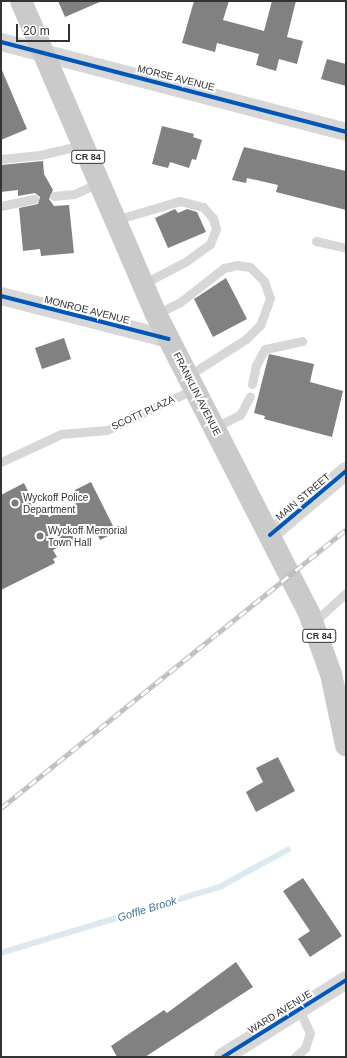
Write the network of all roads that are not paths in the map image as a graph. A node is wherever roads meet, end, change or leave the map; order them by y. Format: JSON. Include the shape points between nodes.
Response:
{"nodes":[{"id":1,"x":21,"y":1,"type":"edge"},
{"id":2,"x":1,"y":42,"type":"edge"},
{"id":3,"x":42,"y":55,"type":"junction"},
{"id":4,"x":346,"y":132,"type":"edge"},
{"id":5,"x":82,"y":145,"type":"junction"},
{"id":6,"x":1,"y":159,"type":"edge"},
{"id":7,"x":99,"y":183,"type":"junction"},
{"id":8,"x":54,"y":196,"type":"dead end"},
{"id":9,"x":34,"y":199,"type":"dead end"},
{"id":10,"x":1,"y":206,"type":"edge"},
{"id":11,"x":115,"y":220,"type":"junction"},
{"id":12,"x":316,"y":241,"type":"dead end"},
{"id":13,"x":346,"y":248,"type":"edge"},
{"id":14,"x":143,"y":284,"type":"junction"},
{"id":15,"x":1,"y":296,"type":"edge"},
{"id":16,"x":156,"y":314,"type":"junction"},
{"id":17,"x":169,"y":339,"type":"junction"},
{"id":18,"x":302,"y":341,"type":"dead end"},
{"id":19,"x":191,"y":383,"type":"junction"},
{"id":20,"x":252,"y":384,"type":"dead end"},
{"id":21,"x":250,"y":396,"type":"dead end"},
{"id":22,"x":214,"y":428,"type":"junction"},
{"id":23,"x":1,"y":462,"type":"edge"},
{"id":24,"x":346,"y":471,"type":"edge"},
{"id":25,"x":270,"y":535,"type":"junction"},
{"id":26,"x":346,"y":593,"type":"edge"},
{"id":27,"x":313,"y":623,"type":"junction"},
{"id":28,"x":346,"y":745,"type":"edge"},
{"id":29,"x":346,"y":980,"type":"edge"},
{"id":30,"x":299,"y":1009,"type":"junction"},
{"id":31,"x":223,"y":1057,"type":"edge"},
{"id":32,"x":295,"y":1057,"type":"edge"}],
"edges":[{"from":1,"to":3,"type":"main road","name":"FRANKLIN AVENUE","number":"CR 84"},
{"from":2,"to":3,"type":"street","name":"MORSE AVENUE"},
{"from":3,"to":4,"type":"street","name":"MORSE AVENUE","via":[[153,80]]},
{"from":3,"to":5,"type":"main road","name":"FRANKLIN AVENUE","number":"CR 84"},
{"from":5,"to":6,"type":"lane","via":[[40,155]]},
{"from":5,"to":7,"type":"main road","name":"FRANKLIN AVENUE","number":"CR 84"},
{"from":7,"to":8,"type":"lane","via":[[74,194]]},
{"from":7,"to":11,"type":"main road","name":"FRANKLIN AVENUE","number":"CR 84"},
{"from":9,"to":10,"type":"lane"},
{"from":11,"to":14,"type":"main road","name":"FRANKLIN AVENUE","number":"CR 84"},
{"from":11,"to":14,"type":"lane","via":[[180,201],[203,207],[213,218],[216,229],[210,244],[185,262]]},
{"from":12,"to":13,"type":"lane"},
{"from":14,"to":16,"type":"main road","name":"FRANKLIN AVENUE","number":"CR 84"},
{"from":15,"to":17,"type":"street","name":"MONROE AVENUE"},
{"from":16,"to":17,"type":"main road","name":"FRANKLIN AVENUE","number":"CR 84"},
{"from":16,"to":19,"type":"lane","name":"SCOTT PLAZA","via":[[179,303],[224,268],[237,264],[250,268],[264,281],[270,298],[260,325]]},
{"from":17,"to":19,"type":"main road","name":"FRANKLIN AVENUE","number":"CR 84"},
{"from":18,"to":20,"type":"lane","via":[[265,349],[256,365]]},
{"from":19,"to":22,"type":"main road","name":"FRANKLIN AVENUE","number":"CR 84"},
{"from":19,"to":23,"type":"lane","name":"SCOTT PLAZA","via":[[107,430],[61,434]]},
{"from":21,"to":22,"type":"lane","via":[[240,414]]},
{"from":22,"to":25,"type":"main road","name":"FRANKLIN AVENUE","number":"CR 84"},
{"from":24,"to":25,"type":"street","name":"MAIN STREET"},
{"from":25,"to":27,"type":"main road","name":"FRANKLIN AVENUE","number":"CR 84"},
{"from":26,"to":27,"type":"lane"},
{"from":27,"to":28,"type":"main road","name":"FRANKLIN AVENUE","number":"CR 84","via":[[331,674]]},
{"from":29,"to":30,"type":"street","name":"WARD AVENUE"},
{"from":30,"to":31,"type":"street","name":"WARD AVENUE"},
{"from":30,"to":32,"type":"lane","via":[[310,1033],[305,1048]]}]}
